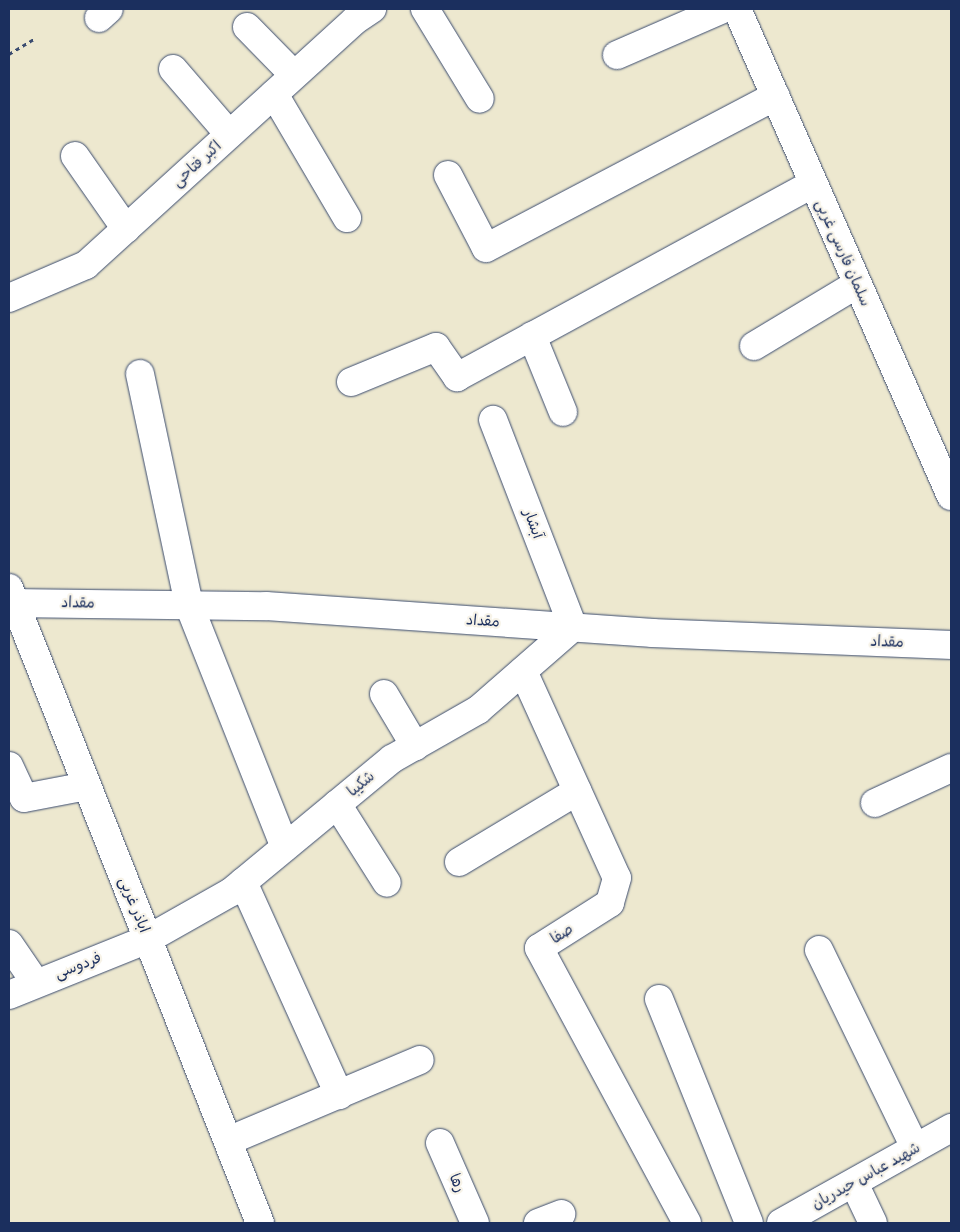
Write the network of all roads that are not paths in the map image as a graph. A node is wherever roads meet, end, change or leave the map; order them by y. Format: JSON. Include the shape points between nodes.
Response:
{"nodes":[{"id":1,"x":372,"y":9,"type":"edge"},
{"id":2,"x":425,"y":9,"type":"edge"},
{"id":3,"x":723,"y":9,"type":"edge"},
{"id":4,"x":737,"y":9,"type":"edge"},
{"id":5,"x":247,"y":27,"type":"dead end"},
{"id":6,"x":617,"y":55,"type":"dead end"},
{"id":7,"x":173,"y":69,"type":"dead end"},
{"id":8,"x":294,"y":75,"type":"junction"},
{"id":9,"x":274,"y":94,"type":"junction"},
{"id":10,"x":775,"y":96,"type":"junction"},
{"id":11,"x":480,"y":99,"type":"dead end"},
{"id":12,"x":229,"y":134,"type":"junction"},
{"id":13,"x":75,"y":156,"type":"dead end"},
{"id":14,"x":448,"y":175,"type":"dead end"},
{"id":15,"x":813,"y":184,"type":"junction"},
{"id":16,"x":347,"y":218,"type":"dead end"},
{"id":17,"x":126,"y":229,"type":"junction"},
{"id":18,"x":857,"y":284,"type":"junction"},
{"id":19,"x":9,"y":298,"type":"edge"},
{"id":20,"x":532,"y":336,"type":"junction"},
{"id":21,"x":754,"y":346,"type":"dead end"},
{"id":22,"x":140,"y":374,"type":"dead end"},
{"id":23,"x":350,"y":382,"type":"dead end"},
{"id":24,"x":563,"y":412,"type":"dead end"},
{"id":25,"x":493,"y":420,"type":"dead end"},
{"id":26,"x":951,"y":496,"type":"edge"},
{"id":27,"x":11,"y":598,"type":"edge"},
{"id":28,"x":189,"y":605,"type":"junction"},
{"id":29,"x":573,"y":627,"type":"junction"},
{"id":30,"x":951,"y":644,"type":"edge"},
{"id":31,"x":523,"y":671,"type":"junction"},
{"id":32,"x":384,"y":694,"type":"dead end"},
{"id":33,"x":415,"y":746,"type":"junction"},
{"id":34,"x":9,"y":766,"type":"edge"},
{"id":35,"x":951,"y":768,"type":"edge"},
{"id":36,"x":87,"y":786,"type":"junction"},
{"id":37,"x":577,"y":791,"type":"junction"},
{"id":38,"x":875,"y":803,"type":"dead end"},
{"id":39,"x":337,"y":804,"type":"junction"},
{"id":40,"x":286,"y":847,"type":"junction"},
{"id":41,"x":459,"y":862,"type":"dead end"},
{"id":42,"x":243,"y":882,"type":"junction"},
{"id":43,"x":387,"y":883,"type":"dead end"},
{"id":44,"x":148,"y":939,"type":"junction"},
{"id":45,"x":9,"y":944,"type":"edge"},
{"id":46,"x":819,"y":950,"type":"dead end"},
{"id":47,"x":35,"y":982,"type":"junction"},
{"id":48,"x":9,"y":995,"type":"edge"},
{"id":49,"x":659,"y":999,"type":"dead end"},
{"id":50,"x":420,"y":1060,"type":"dead end"},
{"id":51,"x":340,"y":1096,"type":"junction"},
{"id":52,"x":951,"y":1128,"type":"edge"},
{"id":53,"x":228,"y":1141,"type":"junction"},
{"id":54,"x":440,"y":1143,"type":"dead end"},
{"id":55,"x":915,"y":1148,"type":"junction"},
{"id":56,"x":854,"y":1183,"type":"junction"},
{"id":57,"x":260,"y":1223,"type":"edge"},
{"id":58,"x":475,"y":1223,"type":"edge"},
{"id":59,"x":687,"y":1223,"type":"edge"},
{"id":60,"x":749,"y":1223,"type":"edge"},
{"id":61,"x":782,"y":1223,"type":"edge"},
{"id":62,"x":873,"y":1223,"type":"edge"}],
"edges":[{"from":1,"to":8,"type":"street","name":"اکبر فتاحی"},
{"from":2,"to":11,"type":"street"},
{"from":3,"to":6,"type":"street"},
{"from":4,"to":10,"type":"street","name":"سلمان فارسی غربی"},
{"from":5,"to":8,"type":"street"},
{"from":7,"to":12,"type":"street"},
{"from":8,"to":9,"type":"street","name":"اکبر فتاحی"},
{"from":9,"to":12,"type":"street","name":"اکبر فتاحی"},
{"from":9,"to":16,"type":"street"},
{"from":10,"to":14,"type":"street","via":[[486,248]]},
{"from":10,"to":15,"type":"street","name":"سلمان فارسی غربی"},
{"from":12,"to":17,"type":"street","name":"اکبر فتاحی"},
{"from":13,"to":17,"type":"street"},
{"from":15,"to":18,"type":"street","name":"سلمان فارسی غربی"},
{"from":15,"to":20,"type":"street"},
{"from":17,"to":19,"type":"street","name":"اکبر فتاحی","via":[[86,264]]},
{"from":18,"to":21,"type":"street"},
{"from":18,"to":26,"type":"street","name":"سلمان فارسی غربی"},
{"from":20,"to":23,"type":"street","via":[[457,377],[436,347]]},
{"from":20,"to":24,"type":"street"},
{"from":22,"to":28,"type":"street"},
{"from":25,"to":29,"type":"street","name":"آبشار"},
{"from":27,"to":28,"type":"street","name":"مقداد"},
{"from":27,"to":36,"type":"street","name":"اباذر غربی"},
{"from":28,"to":29,"type":"street","name":"مقداد","via":[[266,606]]},
{"from":28,"to":40,"type":"street"},
{"from":29,"to":30,"type":"street","name":"مقداد"},
{"from":29,"to":31,"type":"street","name":"شکیبا"},
{"from":31,"to":33,"type":"street","name":"شکیبا","via":[[478,710]]},
{"from":31,"to":37,"type":"street","name":"صفا"},
{"from":32,"to":33,"type":"street"},
{"from":33,"to":39,"type":"street","name":"شکیبا","via":[[392,759]]},
{"from":34,"to":36,"type":"street","via":[[24,798]]},
{"from":35,"to":38,"type":"street"},
{"from":36,"to":44,"type":"street","name":"اباذر غربی"},
{"from":37,"to":41,"type":"street"},
{"from":37,"to":59,"type":"street","name":"صفا","via":[[616,878],[610,903],[539,948]]},
{"from":39,"to":40,"type":"street","name":"شکیبا"},
{"from":39,"to":43,"type":"street"},
{"from":40,"to":42,"type":"street","name":"شکیبا"},
{"from":42,"to":44,"type":"street","name":"شکیبا"},
{"from":42,"to":51,"type":"street"},
{"from":44,"to":47,"type":"street","name":"فردوسی"},
{"from":44,"to":53,"type":"street","name":"اباذر غربی"},
{"from":45,"to":47,"type":"street"},
{"from":46,"to":55,"type":"street"},
{"from":47,"to":48,"type":"street","name":"فردوسی"},
{"from":49,"to":60,"type":"street"},
{"from":50,"to":51,"type":"street"},
{"from":51,"to":53,"type":"street"},
{"from":52,"to":55,"type":"street","name":"شهید عباس حیدریان"},
{"from":53,"to":57,"type":"street","name":"اباذر غربی"},
{"from":54,"to":58,"type":"street","name":"رها"},
{"from":55,"to":56,"type":"street","name":"شهید عباس حیدریان"},
{"from":56,"to":61,"type":"street","name":"شهید عباس حیدریان"},
{"from":56,"to":62,"type":"street"}]}
